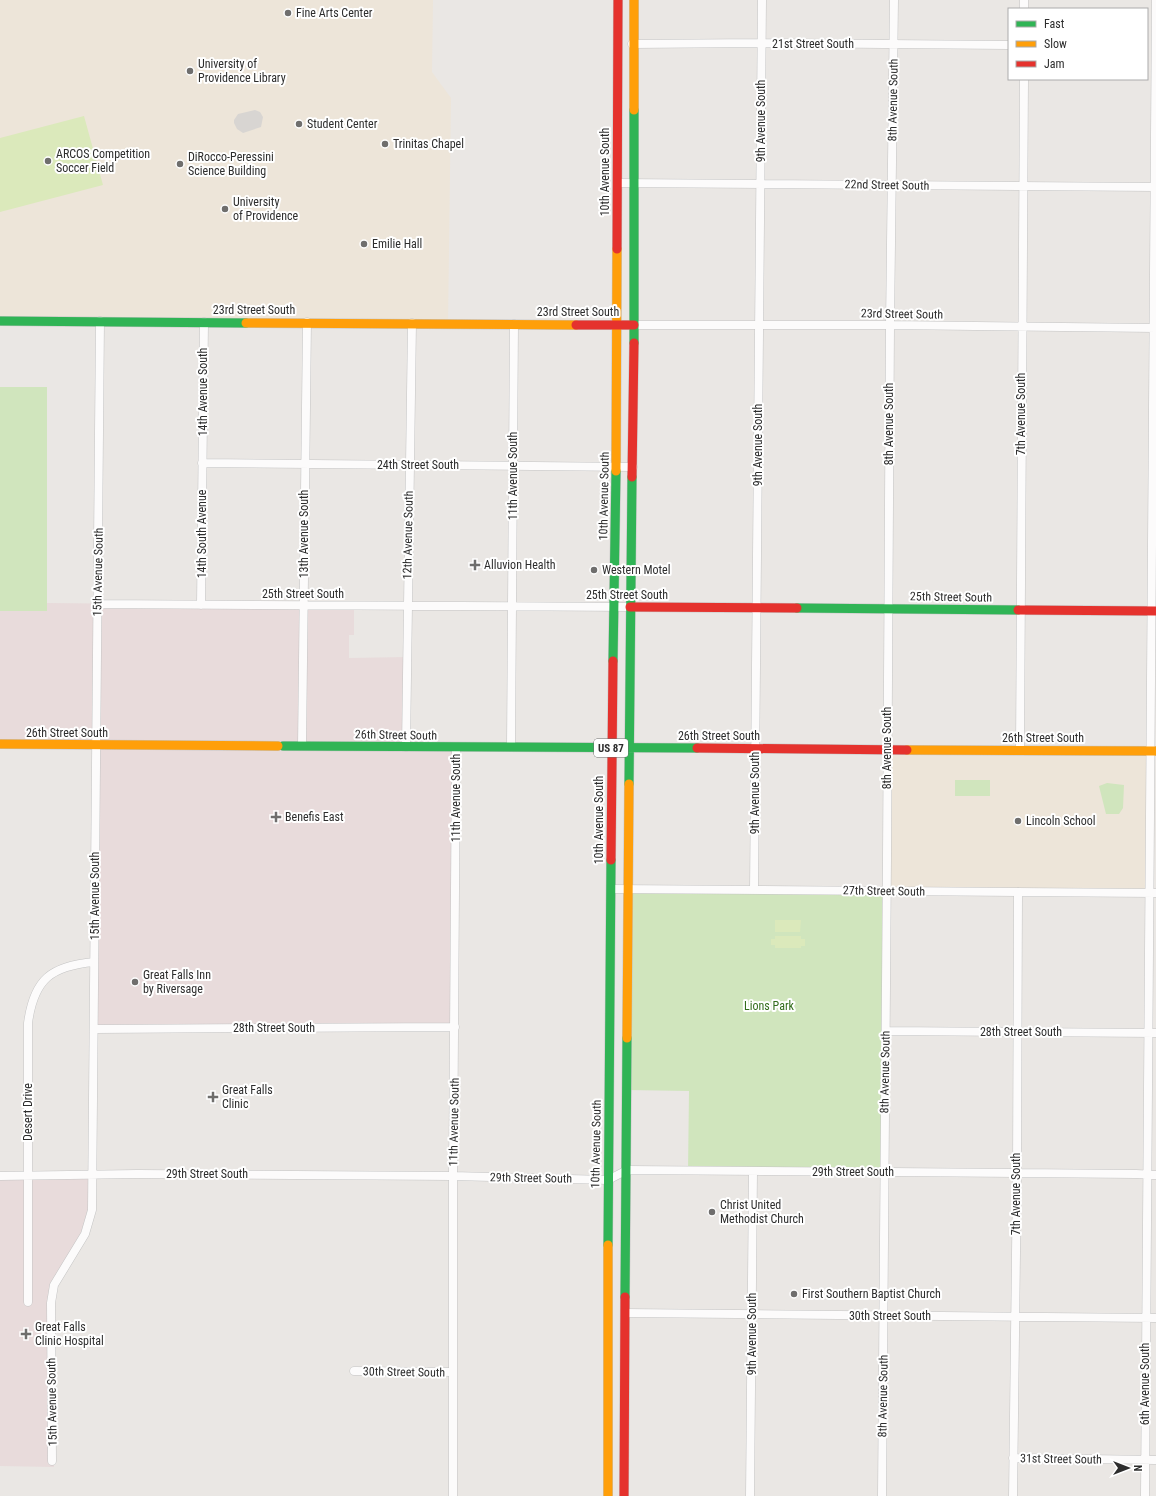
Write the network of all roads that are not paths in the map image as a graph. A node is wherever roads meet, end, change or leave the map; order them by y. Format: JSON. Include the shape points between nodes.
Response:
{"nodes":[{"id":1,"x":618,"y":0,"type":"edge"},
{"id":2,"x":634,"y":0,"type":"edge"},
{"id":3,"x":762,"y":0,"type":"edge"},
{"id":4,"x":894,"y":0,"type":"edge"},
{"id":5,"x":1156,"y":0,"type":"edge"},
{"id":6,"x":761,"y":43,"type":"junction"},
{"id":7,"x":617,"y":44,"type":"junction"},
{"id":8,"x":634,"y":44,"type":"junction"},
{"id":9,"x":894,"y":44,"type":"junction"},
{"id":10,"x":1008,"y":45,"type":"edge"},
{"id":11,"x":1156,"y":46,"type":"edge"},
{"id":12,"x":1024,"y":80,"type":"edge"},
{"id":13,"x":618,"y":183,"type":"junction"},
{"id":14,"x":633,"y":183,"type":"junction"},
{"id":15,"x":761,"y":183,"type":"junction"},
{"id":16,"x":892,"y":186,"type":"junction"},
{"id":17,"x":1024,"y":186,"type":"junction"},
{"id":18,"x":1155,"y":187,"type":"edge"},
{"id":19,"x":0,"y":321,"type":"edge"},
{"id":20,"x":100,"y":321,"type":"junction"},
{"id":21,"x":204,"y":322,"type":"junction"},
{"id":22,"x":307,"y":322,"type":"junction"},
{"id":23,"x":412,"y":323,"type":"junction"},
{"id":24,"x":514,"y":324,"type":"junction"},
{"id":25,"x":617,"y":325,"type":"junction"},
{"id":26,"x":634,"y":325,"type":"junction"},
{"id":27,"x":758,"y":325,"type":"junction"},
{"id":28,"x":890,"y":325,"type":"junction"},
{"id":29,"x":1022,"y":327,"type":"junction"},
{"id":30,"x":1154,"y":328,"type":"edge"},
{"id":31,"x":202,"y":463,"type":"junction"},
{"id":32,"x":305,"y":464,"type":"junction"},
{"id":33,"x":409,"y":465,"type":"junction"},
{"id":34,"x":513,"y":465,"type":"junction"},
{"id":35,"x":616,"y":466,"type":"junction"},
{"id":36,"x":633,"y":467,"type":"junction"},
{"id":37,"x":97,"y":604,"type":"junction"},
{"id":38,"x":201,"y":605,"type":"junction"},
{"id":39,"x":304,"y":606,"type":"junction"},
{"id":40,"x":407,"y":606,"type":"junction"},
{"id":41,"x":512,"y":607,"type":"junction"},
{"id":42,"x":630,"y":607,"type":"junction"},
{"id":43,"x":614,"y":608,"type":"junction"},
{"id":44,"x":756,"y":608,"type":"junction"},
{"id":45,"x":888,"y":608,"type":"junction"},
{"id":46,"x":1021,"y":610,"type":"junction"},
{"id":47,"x":1154,"y":611,"type":"edge"},
{"id":48,"x":0,"y":744,"type":"edge"},
{"id":49,"x":96,"y":745,"type":"junction"},
{"id":50,"x":302,"y":746,"type":"junction"},
{"id":51,"x":406,"y":747,"type":"junction"},
{"id":52,"x":456,"y":747,"type":"junction"},
{"id":53,"x":511,"y":747,"type":"junction"},
{"id":54,"x":611,"y":748,"type":"junction"},
{"id":55,"x":629,"y":748,"type":"junction"},
{"id":56,"x":755,"y":748,"type":"junction"},
{"id":57,"x":887,"y":749,"type":"junction"},
{"id":58,"x":1020,"y":750,"type":"junction"},
{"id":59,"x":1153,"y":751,"type":"edge"},
{"id":60,"x":628,"y":888,"type":"junction"},
{"id":61,"x":611,"y":889,"type":"junction"},
{"id":62,"x":754,"y":889,"type":"junction"},
{"id":63,"x":886,"y":890,"type":"junction"},
{"id":64,"x":1018,"y":892,"type":"junction"},
{"id":65,"x":1153,"y":893,"type":"edge"},
{"id":66,"x":94,"y":962,"type":"junction"},
{"id":67,"x":455,"y":1027,"type":"junction"},
{"id":68,"x":94,"y":1028,"type":"junction"},
{"id":69,"x":886,"y":1031,"type":"junction"},
{"id":70,"x":1016,"y":1032,"type":"junction"},
{"id":71,"x":1152,"y":1033,"type":"edge"},
{"id":72,"x":627,"y":1170,"type":"junction"},
{"id":73,"x":753,"y":1172,"type":"junction"},
{"id":74,"x":885,"y":1172,"type":"junction"},
{"id":75,"x":1017,"y":1173,"type":"junction"},
{"id":76,"x":1147,"y":1175,"type":"junction"},
{"id":77,"x":1156,"y":1175,"type":"edge"},
{"id":78,"x":0,"y":1176,"type":"edge"},
{"id":79,"x":28,"y":1176,"type":"junction"},
{"id":80,"x":92,"y":1176,"type":"junction"},
{"id":81,"x":453,"y":1176,"type":"junction"},
{"id":82,"x":608,"y":1180,"type":"junction"},
{"id":83,"x":28,"y":1302,"type":"dead end"},
{"id":84,"x":625,"y":1313,"type":"junction"},
{"id":85,"x":752,"y":1315,"type":"junction"},
{"id":86,"x":883,"y":1316,"type":"junction"},
{"id":87,"x":1015,"y":1316,"type":"junction"},
{"id":88,"x":1146,"y":1318,"type":"junction"},
{"id":89,"x":1156,"y":1318,"type":"edge"},
{"id":90,"x":354,"y":1371,"type":"dead end"},
{"id":91,"x":453,"y":1372,"type":"junction"},
{"id":92,"x":1014,"y":1458,"type":"junction"},
{"id":93,"x":1145,"y":1460,"type":"junction"},
{"id":94,"x":1156,"y":1460,"type":"edge"},
{"id":95,"x":52,"y":1461,"type":"dead end"},
{"id":96,"x":453,"y":1496,"type":"edge"},
{"id":97,"x":608,"y":1496,"type":"edge"},
{"id":98,"x":624,"y":1496,"type":"edge"},
{"id":99,"x":750,"y":1496,"type":"edge"},
{"id":100,"x":882,"y":1496,"type":"edge"},
{"id":101,"x":1013,"y":1496,"type":"edge"},
{"id":102,"x":1145,"y":1496,"type":"edge"}],
"edges":[{"from":1,"to":7,"type":"main road","name":"10th Avenue South","number":"US 87"},
{"from":2,"to":8,"type":"main road","number":"US 87"},
{"from":3,"to":6,"type":"street","name":"9th Avenue South"},
{"from":4,"to":9,"type":"street","name":"8th Avenue South"},
{"from":5,"to":11,"type":"street","name":"6th Avenue South"},
{"from":6,"to":8,"type":"street","name":"21st Street South"},
{"from":6,"to":9,"type":"street","name":"21st Street South"},
{"from":6,"to":15,"type":"street","name":"9th Avenue South"},
{"from":7,"to":8,"type":"street","name":"21st Street South"},
{"from":7,"to":13,"type":"main road","name":"10th Avenue South","number":"US 87"},
{"from":8,"to":14,"type":"main road","number":"US 87"},
{"from":9,"to":10,"type":"street","name":"21st Street South"},
{"from":9,"to":16,"type":"street","name":"8th Avenue South"},
{"from":11,"to":18,"type":"street","name":"6th Avenue South"},
{"from":12,"to":17,"type":"street","name":"7th Avenue South"},
{"from":13,"to":14,"type":"street","name":"22nd Street South"},
{"from":13,"to":25,"type":"main road","name":"10th Avenue South","number":"US 87"},
{"from":14,"to":15,"type":"street","name":"22nd Street South"},
{"from":14,"to":26,"type":"main road","number":"US 87"},
{"from":15,"to":16,"type":"street","name":"22nd Street South"},
{"from":15,"to":27,"type":"street","name":"9th Avenue South"},
{"from":16,"to":17,"type":"street","name":"22nd Street South"},
{"from":16,"to":28,"type":"street","name":"8th Avenue South"},
{"from":17,"to":18,"type":"street","name":"22nd Street South"},
{"from":17,"to":29,"type":"street","name":"7th Avenue South"},
{"from":18,"to":30,"type":"street","name":"6th Avenue South"},
{"from":19,"to":20,"type":"main road","name":"23rd Street South"},
{"from":20,"to":21,"type":"main road","name":"23rd Street South"},
{"from":20,"to":37,"type":"street","name":"15th Avenue South"},
{"from":21,"to":22,"type":"main road","name":"23rd Street South"},
{"from":21,"to":31,"type":"street","name":"14th Avenue South"},
{"from":22,"to":23,"type":"main road","name":"23rd Street South"},
{"from":22,"to":32,"type":"street","name":"13th Avenue South"},
{"from":23,"to":24,"type":"main road","name":"23rd Street South"},
{"from":23,"to":33,"type":"street","name":"12th Avenue South"},
{"from":24,"to":25,"type":"main road","name":"23rd Street South"},
{"from":24,"to":34,"type":"street","name":"11th Avenue South"},
{"from":25,"to":26,"type":"main road","name":"23rd Street South"},
{"from":25,"to":35,"type":"main road","name":"10th Avenue South","number":"US 87"},
{"from":26,"to":27,"type":"street","name":"23rd Street South"},
{"from":26,"to":36,"type":"main road","number":"US 87"},
{"from":27,"to":28,"type":"street","name":"23rd Street South"},
{"from":27,"to":44,"type":"street","name":"9th Avenue South"},
{"from":28,"to":29,"type":"street","name":"23rd Street South"},
{"from":28,"to":45,"type":"street","name":"8th Avenue South"},
{"from":29,"to":30,"type":"street","name":"23rd Street South"},
{"from":29,"to":46,"type":"street","name":"7th Avenue South"},
{"from":30,"to":47,"type":"street","name":"6th Avenue South"},
{"from":31,"to":32,"type":"street","name":"24th Street South"},
{"from":31,"to":38,"type":"street","name":"14th South Avenue"},
{"from":32,"to":33,"type":"street","name":"24th Street South"},
{"from":32,"to":39,"type":"street","name":"13th Avenue South"},
{"from":33,"to":34,"type":"street","name":"24th Street South"},
{"from":33,"to":40,"type":"street","name":"12th Avenue South"},
{"from":34,"to":35,"type":"street","name":"24th Street South"},
{"from":34,"to":41,"type":"street","name":"11th Avenue South"},
{"from":35,"to":36,"type":"street","name":"24th Street South"},
{"from":35,"to":43,"type":"main road","name":"10th Avenue South","number":"US 87"},
{"from":36,"to":42,"type":"main road","number":"US 87"},
{"from":37,"to":38,"type":"street","name":"25th Street South"},
{"from":37,"to":49,"type":"street","name":"15th Avenue South"},
{"from":38,"to":39,"type":"street","name":"25th Street South"},
{"from":39,"to":40,"type":"street","name":"25th Street South"},
{"from":39,"to":50,"type":"street","name":"13th Avenue South"},
{"from":40,"to":41,"type":"street","name":"25th Street South"},
{"from":40,"to":51,"type":"street","name":"12th Avenue South"},
{"from":41,"to":43,"type":"street","name":"25th Street South"},
{"from":41,"to":53,"type":"street","name":"11th Avenue South"},
{"from":42,"to":43,"type":"street","name":"25th Street South"},
{"from":42,"to":44,"type":"main road","name":"25th Street South"},
{"from":42,"to":55,"type":"main road","number":"US 87"},
{"from":43,"to":54,"type":"main road","name":"10th Avenue South","number":"US 87"},
{"from":44,"to":45,"type":"main road","name":"25th Street South"},
{"from":44,"to":56,"type":"street","name":"9th Avenue South"},
{"from":45,"to":46,"type":"main road","name":"25th Street South"},
{"from":45,"to":57,"type":"street","name":"8th Avenue South"},
{"from":46,"to":47,"type":"main road","name":"25th Street South"},
{"from":46,"to":58,"type":"street","name":"7th Avenue South"},
{"from":47,"to":59,"type":"street","name":"6th Avenue South"},
{"from":48,"to":49,"type":"main road","name":"26th Street South"},
{"from":49,"to":50,"type":"main road","name":"26th Street South"},
{"from":49,"to":66,"type":"street","name":"15th Avenue South"},
{"from":50,"to":51,"type":"main road","name":"26th Street South"},
{"from":51,"to":52,"type":"main road","name":"26th Street South"},
{"from":52,"to":53,"type":"main road","name":"26th Street South"},
{"from":52,"to":67,"type":"street","name":"11th Avenue South"},
{"from":53,"to":54,"type":"main road","name":"26th Street South"},
{"from":54,"to":55,"type":"main road","name":"26th Street South"},
{"from":54,"to":61,"type":"main road","name":"10th Avenue South","number":"US 87"},
{"from":55,"to":56,"type":"main road","name":"26th Street South"},
{"from":55,"to":60,"type":"main road","number":"US 87"},
{"from":56,"to":57,"type":"main road","name":"26th Street South"},
{"from":56,"to":62,"type":"street","name":"9th Avenue South"},
{"from":57,"to":58,"type":"main road","name":"26th Street South"},
{"from":57,"to":63,"type":"street","name":"8th Avenue South"},
{"from":58,"to":59,"type":"main road","name":"26th Street South"},
{"from":59,"to":65,"type":"street","name":"6th Avenue South"},
{"from":60,"to":61,"type":"street","name":"27th Street South"},
{"from":60,"to":62,"type":"street","name":"27th Street South"},
{"from":60,"to":72,"type":"main road","number":"US 87"},
{"from":61,"to":82,"type":"main road","name":"10th Avenue South","number":"US 87"},
{"from":62,"to":63,"type":"street","name":"27th Street South"},
{"from":63,"to":64,"type":"street","name":"27th Street South"},
{"from":63,"to":69,"type":"street","name":"8th Avenue South"},
{"from":64,"to":65,"type":"street","name":"27th Street South"},
{"from":64,"to":70,"type":"street","name":"7th Avenue South"},
{"from":65,"to":71,"type":"street","name":"6th Avenue South"},
{"from":66,"to":68,"type":"street","name":"15th Avenue South"},
{"from":66,"to":79,"type":"street","name":"Desert Drive","via":[[73,964],[48,976],[37,989],[30,1006]]},
{"from":67,"to":68,"type":"street","name":"28th Street South"},
{"from":67,"to":81,"type":"street","name":"11th Avenue South"},
{"from":68,"to":80,"type":"street","name":"15th Avenue South"},
{"from":69,"to":70,"type":"street","name":"28th Street South"},
{"from":69,"to":74,"type":"street","name":"8th Avenue South"},
{"from":70,"to":71,"type":"street","name":"28th Street South"},
{"from":70,"to":75,"type":"street","name":"7th Avenue South"},
{"from":71,"to":76,"type":"street","name":"6th Avenue South"},
{"from":72,"to":73,"type":"street","name":"29th Street South"},
{"from":72,"to":82,"type":"street","name":"29th Street South"},
{"from":72,"to":84,"type":"main road","number":"US 87"},
{"from":73,"to":74,"type":"street","name":"29th Street South"},
{"from":73,"to":85,"type":"street","name":"9th Avenue South"},
{"from":74,"to":75,"type":"street","name":"29th Street South"},
{"from":74,"to":86,"type":"street","name":"8th Avenue South"},
{"from":75,"to":76,"type":"street","name":"29th Street South"},
{"from":75,"to":87,"type":"street","name":"7th Avenue South"},
{"from":76,"to":77,"type":"street","name":"29th Street South"},
{"from":76,"to":88,"type":"street","name":"6th Avenue South"},
{"from":78,"to":79,"type":"street","name":"29th Street South"},
{"from":79,"to":80,"type":"street","name":"29th Street South"},
{"from":79,"to":83,"type":"street","name":"Desert Drive"},
{"from":80,"to":81,"type":"street","name":"29th Street South"},
{"from":80,"to":95,"type":"street","name":"15th Avenue South","via":[[92,1210],[85,1234],[54,1285],[51,1303]]},
{"from":81,"to":82,"type":"street","name":"29th Street South"},
{"from":81,"to":91,"type":"street","name":"11th Avenue South"},
{"from":82,"to":97,"type":"main road","name":"10th Avenue South","number":"US 87"},
{"from":84,"to":85,"type":"street","name":"30th Street South"},
{"from":84,"to":98,"type":"main road","number":"US 87"},
{"from":85,"to":86,"type":"street","name":"30th Street South"},
{"from":85,"to":99,"type":"street","name":"9th Avenue South"},
{"from":86,"to":87,"type":"street","name":"30th Street South"},
{"from":86,"to":100,"type":"street","name":"8th Avenue South"},
{"from":87,"to":88,"type":"street","name":"30th Street South"},
{"from":87,"to":92,"type":"street","name":"7th Avenue South"},
{"from":88,"to":89,"type":"street","name":"30th Street South"},
{"from":88,"to":93,"type":"street","name":"6th Avenue South"},
{"from":90,"to":91,"type":"street","name":"30th Street South"},
{"from":91,"to":96,"type":"street","name":"11th Avenue South"},
{"from":92,"to":93,"type":"street","name":"31st Street South"},
{"from":92,"to":101,"type":"street","name":"7th Avenue South"},
{"from":93,"to":94,"type":"street","name":"31st Street South"},
{"from":93,"to":102,"type":"street","name":"6th Avenue South"}]}
